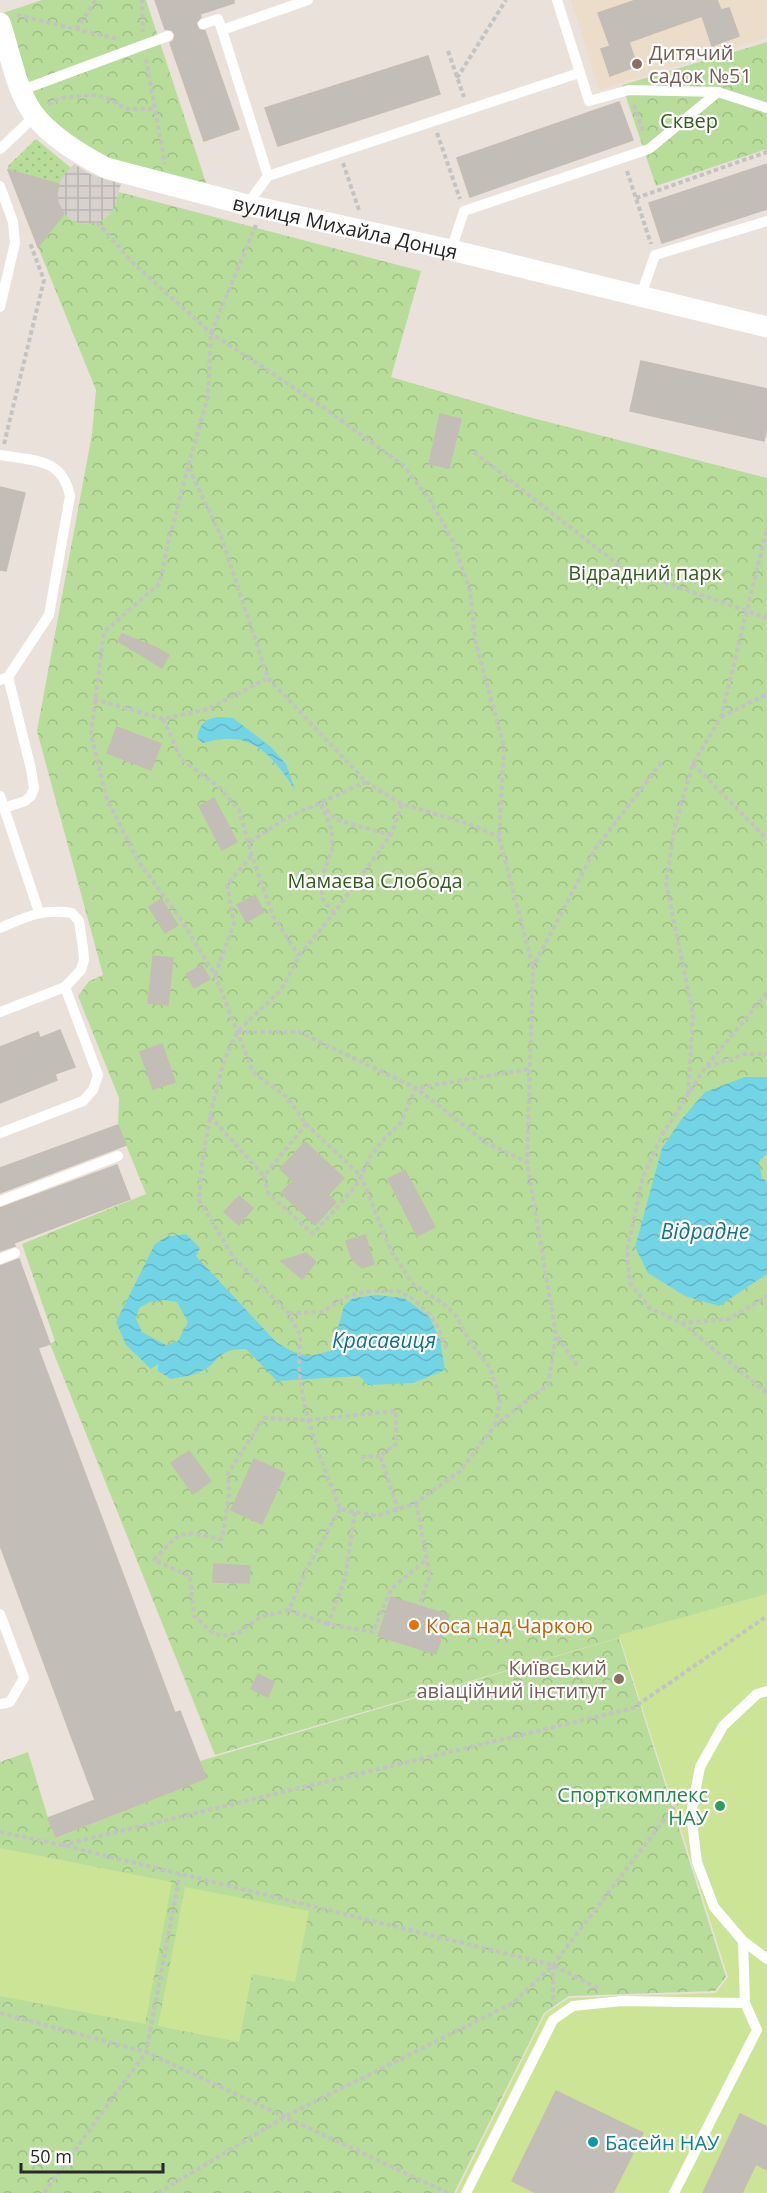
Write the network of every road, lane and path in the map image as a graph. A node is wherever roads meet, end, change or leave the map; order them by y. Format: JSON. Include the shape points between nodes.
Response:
{"nodes":[{"id":1,"x":96,"y":0,"type":"edge"},
{"id":2,"x":142,"y":0,"type":"edge"},
{"id":3,"x":308,"y":0,"type":"edge"},
{"id":4,"x":506,"y":0,"type":"edge"},
{"id":5,"x":557,"y":0,"type":"edge"},
{"id":6,"x":0,"y":23,"type":"edge"},
{"id":7,"x":203,"y":24,"type":"dead end"},
{"id":8,"x":76,"y":29,"type":"dead end"},
{"id":9,"x":222,"y":30,"type":"junction"},
{"id":10,"x":168,"y":36,"type":"dead end"},
{"id":11,"x":143,"y":45,"type":"junction"},
{"id":12,"x":448,"y":51,"type":"dead end"},
{"id":13,"x":579,"y":73,"type":"junction"},
{"id":14,"x":457,"y":78,"type":"junction"},
{"id":15,"x":22,"y":90,"type":"junction"},
{"id":16,"x":629,"y":90,"type":"junction"},
{"id":17,"x":718,"y":92,"type":"junction"},
{"id":18,"x":767,"y":108,"type":"edge"},
{"id":19,"x":155,"y":110,"type":"dead end"},
{"id":20,"x":468,"y":110,"type":"junction"},
{"id":21,"x":38,"y":111,"type":"junction"},
{"id":22,"x":433,"y":122,"type":"junction"},
{"id":23,"x":0,"y":149,"type":"edge"},
{"id":24,"x":649,"y":149,"type":"junction"},
{"id":25,"x":340,"y":152,"type":"junction"},
{"id":26,"x":767,"y":152,"type":"edge"},
{"id":27,"x":623,"y":159,"type":"junction"},
{"id":28,"x":268,"y":176,"type":"junction"},
{"id":29,"x":0,"y":186,"type":"edge"},
{"id":30,"x":636,"y":198,"type":"junction"},
{"id":31,"x":464,"y":211,"type":"junction"},
{"id":32,"x":253,"y":212,"type":"junction"},
{"id":33,"x":360,"y":214,"type":"dead end"},
{"id":34,"x":767,"y":221,"type":"edge"},
{"id":35,"x":98,"y":222,"type":"dead end"},
{"id":36,"x":28,"y":238,"type":"dead end"},
{"id":37,"x":451,"y":250,"type":"junction"},
{"id":38,"x":654,"y":255,"type":"junction"},
{"id":39,"x":641,"y":295,"type":"junction"},
{"id":40,"x":0,"y":307,"type":"edge"},
{"id":41,"x":767,"y":327,"type":"edge"},
{"id":42,"x":211,"y":333,"type":"junction"},
{"id":43,"x":474,"y":452,"type":"dead end"},
{"id":44,"x":1,"y":456,"type":"edge"},
{"id":45,"x":188,"y":466,"type":"junction"},
{"id":46,"x":767,"y":528,"type":"edge"},
{"id":47,"x":747,"y":612,"type":"junction"},
{"id":48,"x":767,"y":618,"type":"edge"},
{"id":49,"x":4,"y":678,"type":"edge"},
{"id":50,"x":268,"y":678,"type":"junction"},
{"id":51,"x":767,"y":694,"type":"edge"},
{"id":52,"x":94,"y":699,"type":"junction"},
{"id":53,"x":721,"y":717,"type":"junction"},
{"id":54,"x":163,"y":719,"type":"junction"},
{"id":55,"x":662,"y":762,"type":"dead end"},
{"id":56,"x":693,"y":764,"type":"junction"},
{"id":57,"x":366,"y":782,"type":"junction"},
{"id":58,"x":2,"y":803,"type":"edge"},
{"id":59,"x":320,"y":803,"type":"junction"},
{"id":60,"x":402,"y":804,"type":"junction"},
{"id":61,"x":391,"y":835,"type":"junction"},
{"id":62,"x":499,"y":837,"type":"junction"},
{"id":63,"x":767,"y":839,"type":"edge"},
{"id":64,"x":250,"y":842,"type":"junction"},
{"id":65,"x":252,"y":856,"type":"junction"},
{"id":66,"x":39,"y":912,"type":"junction"},
{"id":67,"x":334,"y":913,"type":"junction"},
{"id":68,"x":0,"y":928,"type":"edge"},
{"id":69,"x":298,"y":956,"type":"junction"},
{"id":70,"x":533,"y":967,"type":"junction"},
{"id":71,"x":215,"y":975,"type":"junction"},
{"id":72,"x":65,"y":987,"type":"junction"},
{"id":73,"x":767,"y":993,"type":"edge"},
{"id":74,"x":0,"y":1012,"type":"edge"},
{"id":75,"x":237,"y":1032,"type":"junction"},
{"id":76,"x":767,"y":1054,"type":"edge"},
{"id":77,"x":705,"y":1068,"type":"junction"},
{"id":78,"x":529,"y":1069,"type":"junction"},
{"id":79,"x":416,"y":1088,"type":"junction"},
{"id":80,"x":688,"y":1094,"type":"junction"},
{"id":81,"x":210,"y":1116,"type":"junction"},
{"id":82,"x":306,"y":1124,"type":"junction"},
{"id":83,"x":0,"y":1133,"type":"edge"},
{"id":84,"x":118,"y":1156,"type":"dead end"},
{"id":85,"x":527,"y":1162,"type":"junction"},
{"id":86,"x":264,"y":1176,"type":"junction"},
{"id":87,"x":361,"y":1176,"type":"junction"},
{"id":88,"x":0,"y":1201,"type":"edge"},
{"id":89,"x":15,"y":1253,"type":"dead end"},
{"id":90,"x":0,"y":1259,"type":"edge"},
{"id":91,"x":767,"y":1296,"type":"edge"},
{"id":92,"x":288,"y":1313,"type":"junction"},
{"id":93,"x":682,"y":1323,"type":"junction"},
{"id":94,"x":556,"y":1335,"type":"junction"},
{"id":95,"x":447,"y":1350,"type":"dead end"},
{"id":96,"x":577,"y":1365,"type":"dead end"},
{"id":97,"x":767,"y":1393,"type":"edge"},
{"id":98,"x":307,"y":1420,"type":"junction"},
{"id":99,"x":495,"y":1425,"type":"junction"},
{"id":100,"x":380,"y":1456,"type":"junction"},
{"id":101,"x":361,"y":1457,"type":"dead end"},
{"id":102,"x":416,"y":1503,"type":"junction"},
{"id":103,"x":340,"y":1509,"type":"junction"},
{"id":104,"x":398,"y":1509,"type":"junction"},
{"id":105,"x":355,"y":1512,"type":"junction"},
{"id":106,"x":427,"y":1559,"type":"junction"},
{"id":107,"x":419,"y":1606,"type":"dead end"},
{"id":108,"x":289,"y":1610,"type":"junction"},
{"id":109,"x":0,"y":1614,"type":"edge"},
{"id":110,"x":767,"y":1616,"type":"edge"},
{"id":111,"x":328,"y":1624,"type":"junction"},
{"id":112,"x":767,"y":1691,"type":"edge"},
{"id":113,"x":0,"y":1704,"type":"edge"},
{"id":114,"x":681,"y":1797,"type":"dead end"},
{"id":115,"x":0,"y":1832,"type":"edge"},
{"id":116,"x":62,"y":1845,"type":"junction"},
{"id":117,"x":180,"y":1874,"type":"junction"},
{"id":118,"x":743,"y":1941,"type":"junction"},
{"id":119,"x":767,"y":1959,"type":"edge"},
{"id":120,"x":553,"y":1965,"type":"junction"},
{"id":121,"x":622,"y":2001,"type":"junction"},
{"id":122,"x":745,"y":2003,"type":"junction"},
{"id":123,"x":0,"y":2013,"type":"edge"},
{"id":124,"x":553,"y":2020,"type":"junction"},
{"id":125,"x":762,"y":2030,"type":"edge"},
{"id":126,"x":146,"y":2052,"type":"junction"},
{"id":127,"x":286,"y":2116,"type":"junction"},
{"id":128,"x":44,"y":2193,"type":"edge"},
{"id":129,"x":158,"y":2193,"type":"edge"},
{"id":130,"x":448,"y":2193,"type":"edge"},
{"id":131,"x":466,"y":2193,"type":"edge"},
{"id":132,"x":674,"y":2193,"type":"edge"}],
"edges":[{"from":1,"to":8,"type":"path"},
{"from":2,"to":11,"type":"path"},
{"from":3,"to":9,"type":"lane"},
{"from":4,"to":14,"type":"path"},
{"from":5,"to":13,"type":"lane"},
{"from":6,"to":15,"type":"street","name":"вулиця Михайла Донця"},
{"from":7,"to":9,"type":"lane","via":[[218,19]]},
{"from":9,"to":28,"type":"lane"},
{"from":10,"to":11,"type":"lane"},
{"from":11,"to":15,"type":"lane"},
{"from":12,"to":14,"type":"path"},
{"from":13,"to":16,"type":"lane","via":[[589,101]]},
{"from":13,"to":20,"type":"lane"},
{"from":14,"to":20,"type":"path"},
{"from":15,"to":21,"type":"street","name":"вулиця Михайла Донця"},
{"from":16,"to":17,"type":"lane"},
{"from":16,"to":24,"type":"path"},
{"from":17,"to":18,"type":"lane"},
{"from":17,"to":24,"type":"lane"},
{"from":19,"to":21,"type":"path","via":[[126,109],[96,95],[60,98]]},
{"from":20,"to":22,"type":"lane"},
{"from":21,"to":23,"type":"lane"},
{"from":21,"to":32,"type":"street","name":"вулиця Михайла Донця","via":[[67,144],[106,168]]},
{"from":22,"to":25,"type":"lane"},
{"from":22,"to":31,"type":"path"},
{"from":24,"to":27,"type":"lane"},
{"from":25,"to":28,"type":"lane"},
{"from":25,"to":33,"type":"path"},
{"from":26,"to":30,"type":"path"},
{"from":27,"to":30,"type":"path"},
{"from":27,"to":31,"type":"lane"},
{"from":28,"to":32,"type":"lane"},
{"from":29,"to":40,"type":"lane","via":[[14,222],[15,243]]},
{"from":30,"to":38,"type":"path"},
{"from":31,"to":37,"type":"lane"},
{"from":32,"to":37,"type":"street","name":"вулиця Михайла Донця"},
{"from":32,"to":42,"type":"path"},
{"from":34,"to":38,"type":"lane"},
{"from":35,"to":42,"type":"path","via":[[132,262]]},
{"from":36,"to":44,"type":"path","via":[[44,280]]},
{"from":37,"to":39,"type":"street","name":"вулиця Михайла Донця"},
{"from":38,"to":39,"type":"lane"},
{"from":39,"to":41,"type":"street","name":"вулиця Михайла Донця"},
{"from":42,"to":45,"type":"path","via":[[208,397]]},
{"from":42,"to":62,"type":"path","via":[[402,465],[430,500],[452,539],[470,591],[475,640],[504,747]]},
{"from":43,"to":47,"type":"path","via":[[621,567]]},
{"from":44,"to":49,"type":"lane","via":[[43,462],[58,469],[70,496],[49,615]]},
{"from":45,"to":50,"type":"path","via":[[221,536]]},
{"from":45,"to":52,"type":"path","via":[[160,583],[104,632]]},
{"from":46,"to":47,"type":"path"},
{"from":47,"to":48,"type":"path"},
{"from":47,"to":53,"type":"path"},
{"from":49,"to":58,"type":"lane","via":[[34,788],[25,801]]},
{"from":50,"to":54,"type":"path","via":[[208,709]]},
{"from":50,"to":57,"type":"path"},
{"from":51,"to":53,"type":"path"},
{"from":52,"to":54,"type":"path"},
{"from":52,"to":71,"type":"path","via":[[91,734],[106,797],[138,861]]},
{"from":53,"to":56,"type":"path"},
{"from":54,"to":64,"type":"path","via":[[181,759],[218,786],[239,810]]},
{"from":55,"to":70,"type":"path","via":[[596,849]]},
{"from":56,"to":63,"type":"path"},
{"from":56,"to":80,"type":"path","via":[[675,825],[666,883],[693,1014]]},
{"from":57,"to":59,"type":"path"},
{"from":57,"to":60,"type":"path"},
{"from":58,"to":66,"type":"lane"},
{"from":59,"to":61,"type":"path","via":[[337,820]]},
{"from":59,"to":64,"type":"path","via":[[286,818]]},
{"from":59,"to":67,"type":"path","via":[[332,830],[332,850],[322,876],[322,898]]},
{"from":60,"to":61,"type":"path"},
{"from":60,"to":62,"type":"path"},
{"from":61,"to":67,"type":"path"},
{"from":62,"to":70,"type":"path"},
{"from":64,"to":65,"type":"path"},
{"from":65,"to":69,"type":"path","via":[[273,916]]},
{"from":65,"to":71,"type":"path","via":[[227,885],[234,924]]},
{"from":66,"to":68,"type":"lane"},
{"from":66,"to":72,"type":"lane","via":[[60,910],[72,913],[79,921],[84,960],[81,970]]},
{"from":67,"to":69,"type":"path"},
{"from":69,"to":75,"type":"path","via":[[281,990]]},
{"from":70,"to":78,"type":"path"},
{"from":71,"to":75,"type":"path"},
{"from":72,"to":74,"type":"lane"},
{"from":72,"to":83,"type":"lane","via":[[98,1076],[93,1090],[83,1101]]},
{"from":73,"to":77,"type":"path"},
{"from":75,"to":79,"type":"path","via":[[299,1032]]},
{"from":75,"to":81,"type":"path","via":[[223,1064]]},
{"from":75,"to":82,"type":"path","via":[[253,1072],[288,1098]]},
{"from":76,"to":77,"type":"path","via":[[745,1054]]},
{"from":77,"to":80,"type":"path"},
{"from":78,"to":79,"type":"path"},
{"from":78,"to":85,"type":"path"},
{"from":79,"to":85,"type":"path","via":[[485,1142]]},
{"from":79,"to":87,"type":"path","via":[[400,1124],[371,1155]]},
{"from":80,"to":93,"type":"path","via":[[662,1135],[643,1177],[627,1250],[630,1282],[650,1308]]},
{"from":81,"to":86,"type":"path"},
{"from":81,"to":92,"type":"path","via":[[199,1200],[234,1258]]},
{"from":82,"to":86,"type":"path"},
{"from":82,"to":87,"type":"path"},
{"from":84,"to":88,"type":"lane"},
{"from":85,"to":94,"type":"path"},
{"from":86,"to":87,"type":"path","via":[[268,1193],[313,1234]]},
{"from":87,"to":99,"type":"path","via":[[392,1251],[413,1284],[457,1317],[491,1369],[500,1402]]},
{"from":89,"to":90,"type":"lane"},
{"from":91,"to":93,"type":"path","via":[[729,1319]]},
{"from":92,"to":95,"type":"path","via":[[322,1312],[350,1295],[398,1291],[429,1314]]},
{"from":92,"to":98,"type":"path","via":[[301,1336]]},
{"from":93,"to":97,"type":"path"},
{"from":94,"to":96,"type":"path"},
{"from":94,"to":99,"type":"path","via":[[548,1385]]},
{"from":98,"to":100,"type":"path","via":[[396,1411],[396,1444]]},
{"from":98,"to":103,"type":"path"},
{"from":98,"to":108,"type":"path","via":[[264,1418],[228,1473],[222,1539],[184,1532],[154,1560],[190,1576],[194,1616],[222,1636],[238,1633],[261,1617]]},
{"from":99,"to":102,"type":"path","via":[[459,1471]]},
{"from":100,"to":101,"type":"path"},
{"from":100,"to":104,"type":"path"},
{"from":102,"to":104,"type":"path"},
{"from":102,"to":106,"type":"path"},
{"from":103,"to":105,"type":"path"},
{"from":103,"to":108,"type":"path","via":[[304,1572]]},
{"from":104,"to":105,"type":"path","via":[[377,1516]]},
{"from":105,"to":111,"type":"path","via":[[345,1578]]},
{"from":106,"to":107,"type":"path","via":[[430,1575]]},
{"from":106,"to":111,"type":"path","via":[[391,1589],[373,1632]]},
{"from":108,"to":111,"type":"path"},
{"from":109,"to":113,"type":"lane","via":[[24,1678],[10,1702]]},
{"from":110,"to":116,"type":"path","via":[[633,1707]]},
{"from":112,"to":118,"type":"lane","via":[[757,1694],[723,1726],[700,1767],[691,1814],[697,1862],[714,1907]]},
{"from":114,"to":120,"type":"path"},
{"from":115,"to":116,"type":"path"},
{"from":116,"to":117,"type":"path"},
{"from":117,"to":120,"type":"path"},
{"from":117,"to":126,"type":"path"},
{"from":118,"to":119,"type":"lane"},
{"from":118,"to":122,"type":"lane"},
{"from":120,"to":121,"type":"path"},
{"from":120,"to":124,"type":"path"},
{"from":120,"to":127,"type":"path","via":[[513,2003]]},
{"from":121,"to":122,"type":"lane"},
{"from":121,"to":124,"type":"lane","via":[[573,2006]]},
{"from":122,"to":125,"type":"lane"},
{"from":123,"to":126,"type":"path"},
{"from":124,"to":131,"type":"lane"},
{"from":125,"to":132,"type":"lane"},
{"from":126,"to":127,"type":"path"},
{"from":126,"to":128,"type":"path"},
{"from":127,"to":129,"type":"path"},
{"from":127,"to":130,"type":"path"}]}
